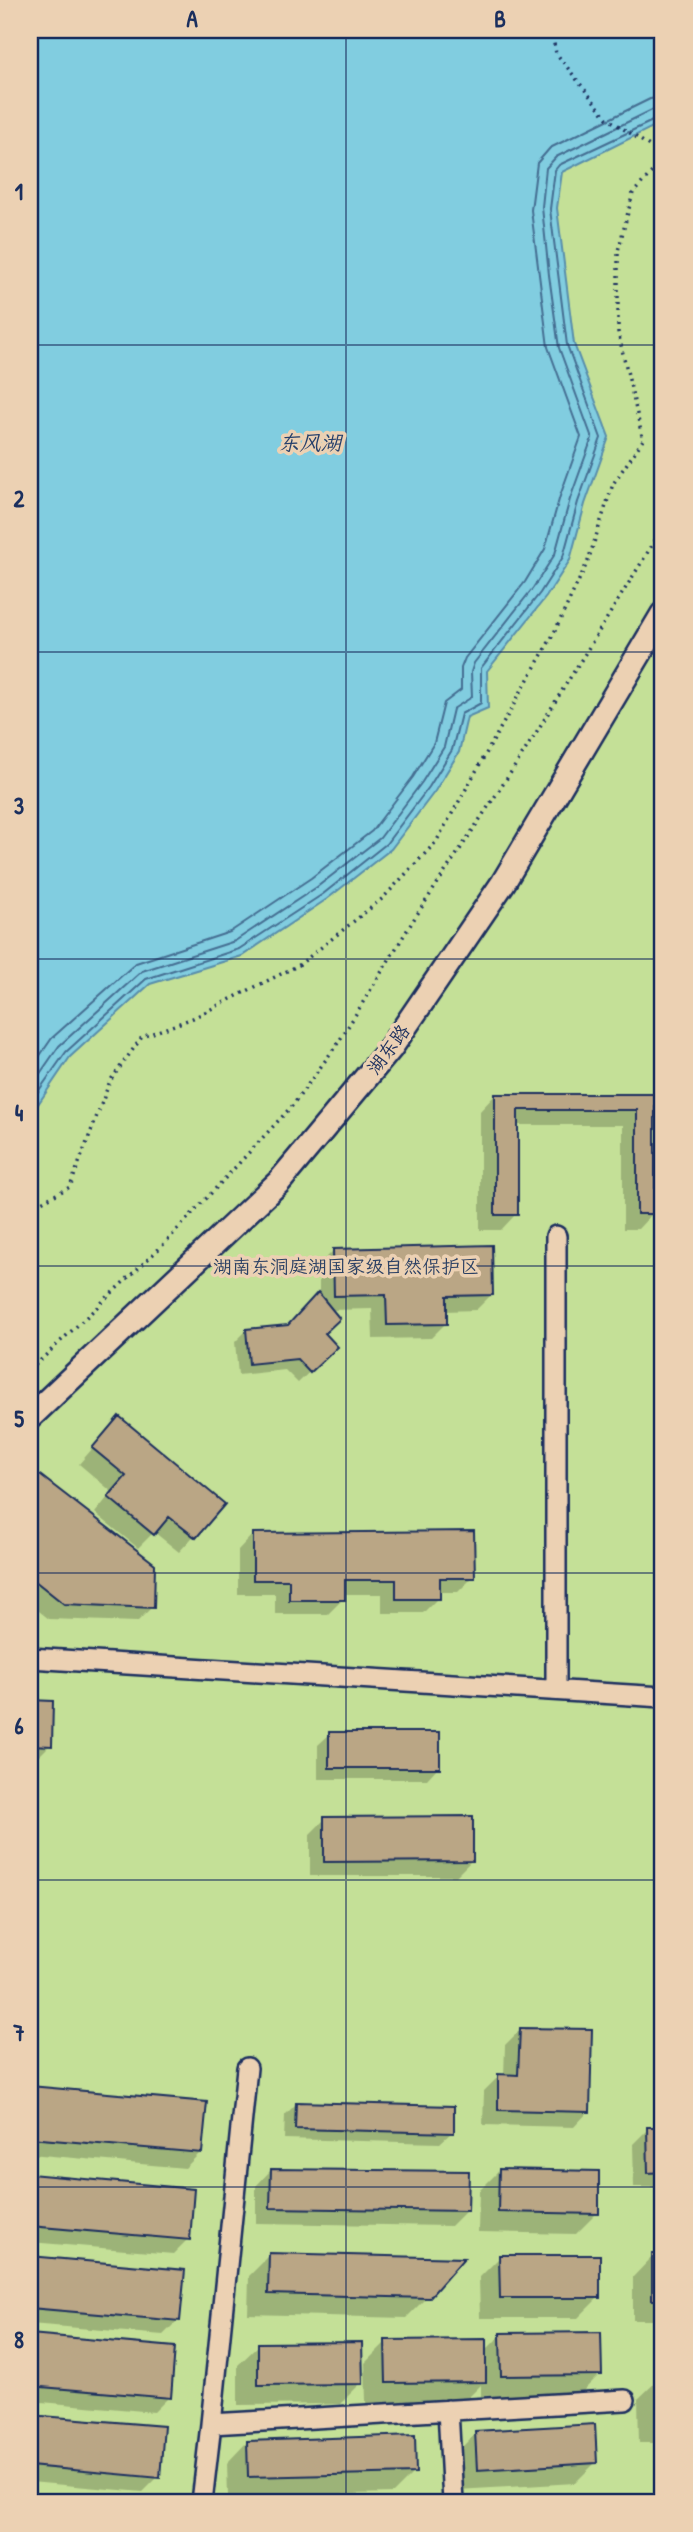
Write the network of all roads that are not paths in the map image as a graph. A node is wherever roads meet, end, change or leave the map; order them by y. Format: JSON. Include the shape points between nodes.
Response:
{"nodes":[{"id":1,"x":663,"y":614,"type":"edge"},
{"id":2,"x":556,"y":1236,"type":"dead end"},
{"id":3,"x":30,"y":1417,"type":"edge"},
{"id":4,"x":30,"y":1658,"type":"edge"},
{"id":5,"x":556,"y":1690,"type":"junction"},
{"id":6,"x":663,"y":1697,"type":"edge"},
{"id":7,"x":247,"y":2068,"type":"dead end"},
{"id":8,"x":625,"y":2400,"type":"dead end"},
{"id":9,"x":448,"y":2410,"type":"junction"},
{"id":10,"x":211,"y":2424,"type":"junction"},
{"id":11,"x":202,"y":2502,"type":"edge"},
{"id":12,"x":453,"y":2502,"type":"edge"}],
"edges":[{"from":1,"to":3,"type":"street","name":"湖东路","via":[[503,883],[390,1049],[279,1182]]},
{"from":2,"to":5,"type":"street"},
{"from":4,"to":5,"type":"street"},
{"from":5,"to":6,"type":"street"},
{"from":7,"to":10,"type":"street"},
{"from":8,"to":9,"type":"street"},
{"from":9,"to":10,"type":"street"},
{"from":9,"to":12,"type":"street"},
{"from":10,"to":11,"type":"street"}]}
